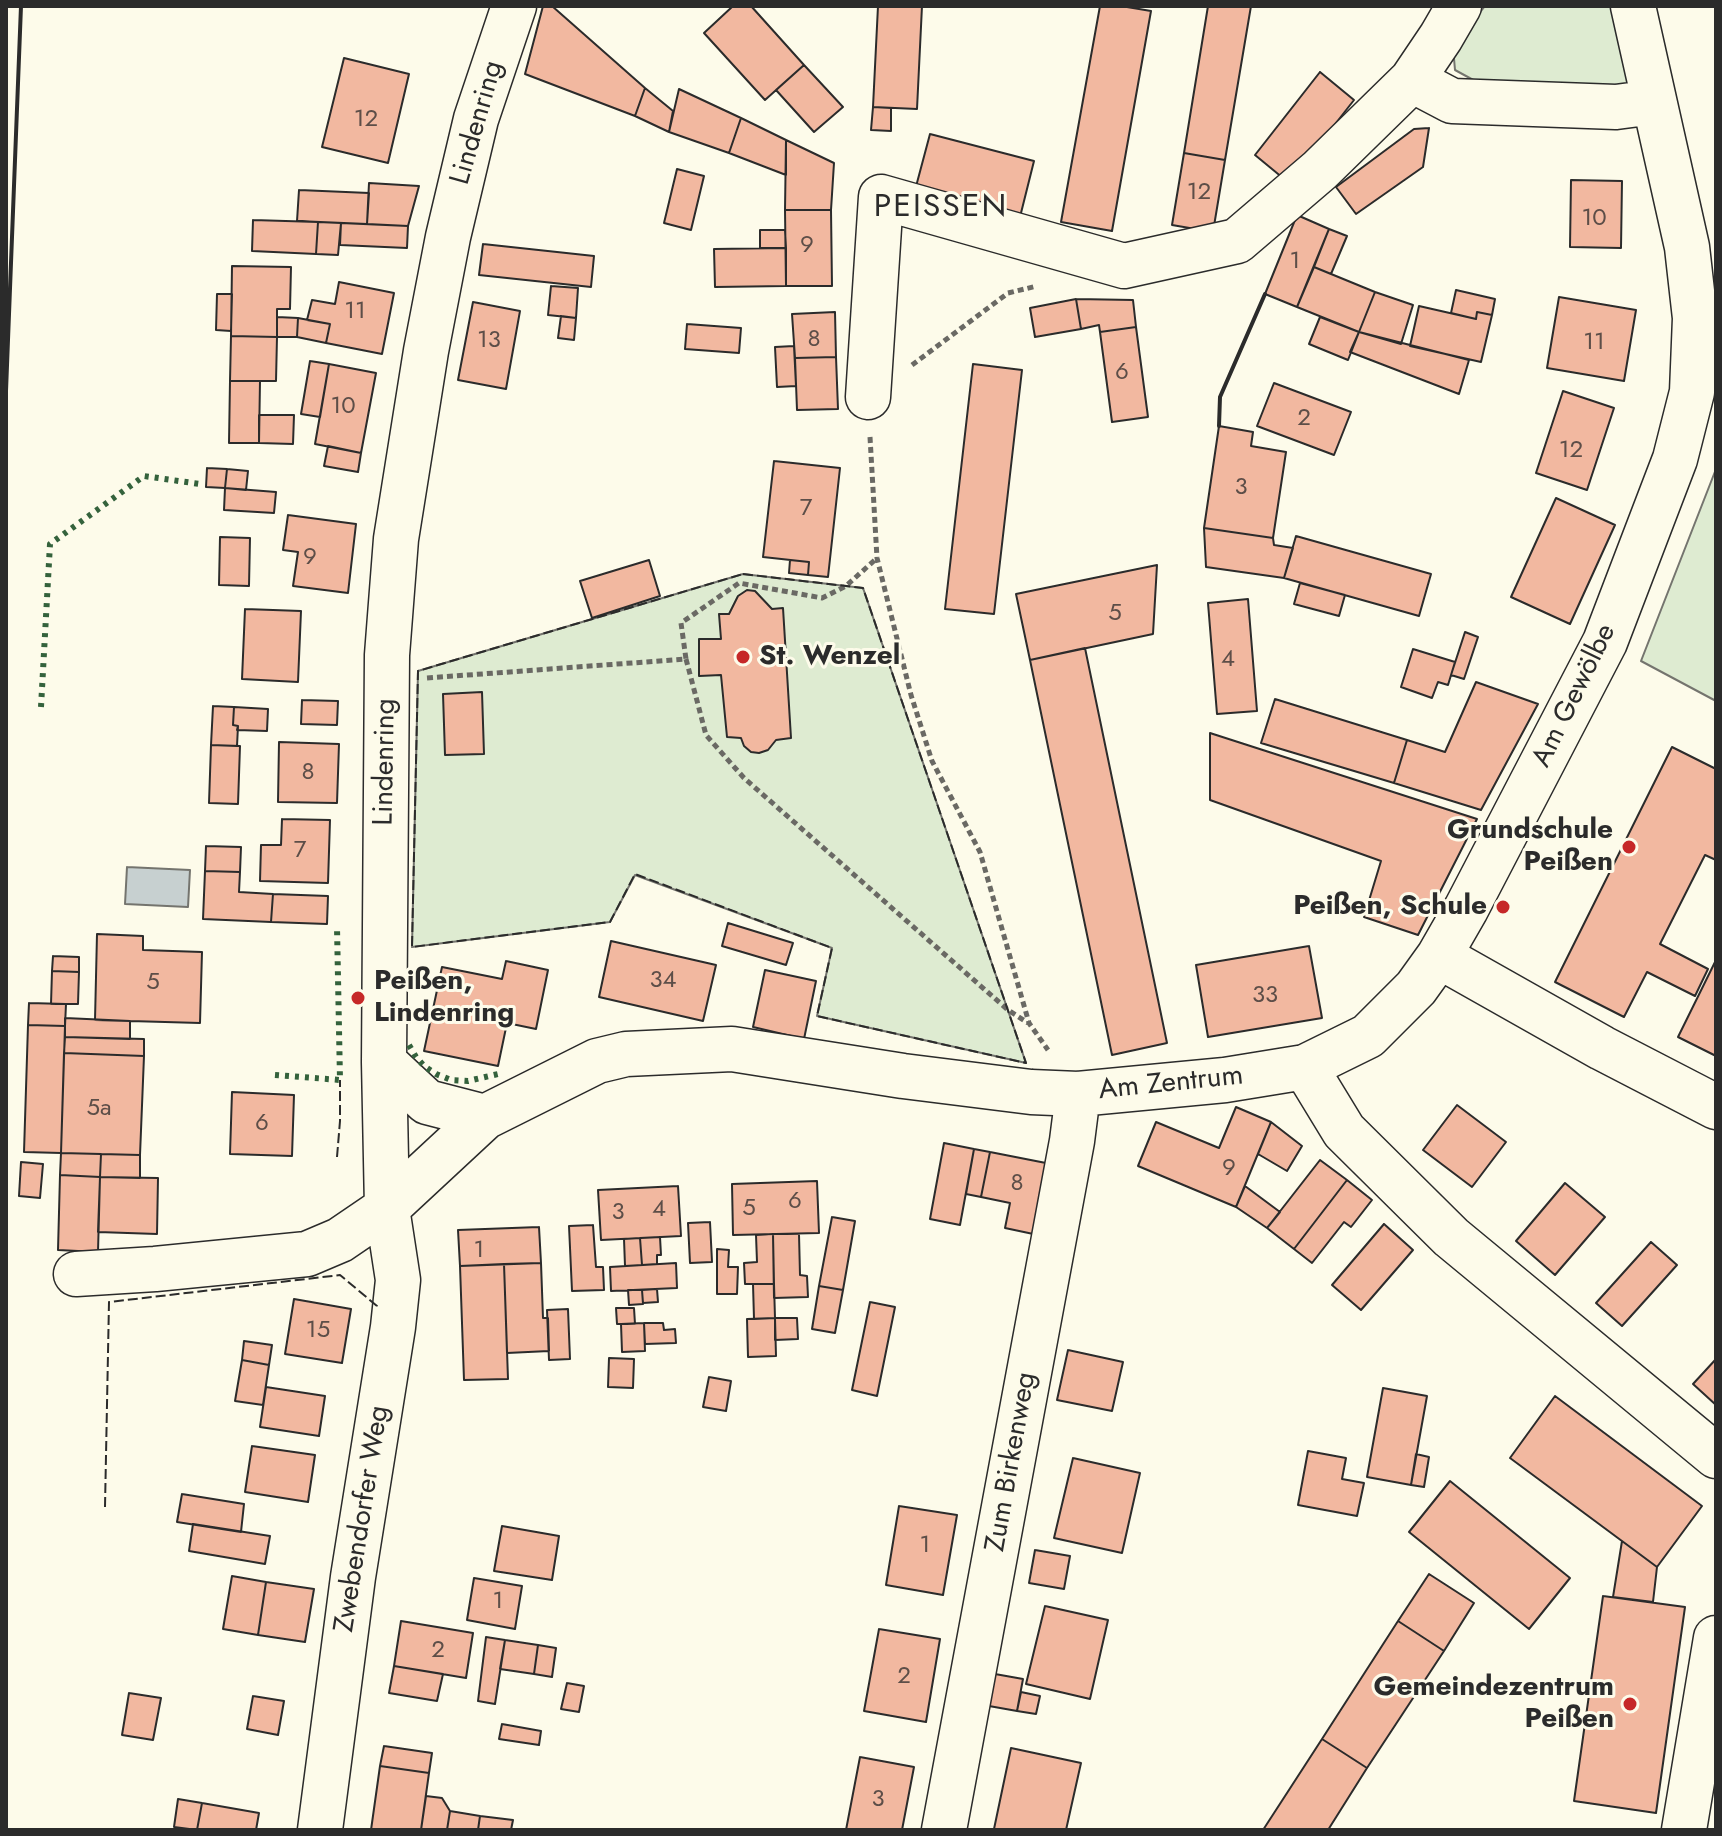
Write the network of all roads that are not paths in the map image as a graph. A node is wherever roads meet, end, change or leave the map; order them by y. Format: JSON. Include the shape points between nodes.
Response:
{"nodes":[{"id":1,"x":514,"y":6,"type":"edge"},
{"id":2,"x":1459,"y":6,"type":"edge"},
{"id":3,"x":1633,"y":6,"type":"edge"},
{"id":4,"x":1412,"y":80,"type":"junction"},
{"id":5,"x":1654,"y":102,"type":"junction"},
{"id":6,"x":1702,"y":245,"type":"edge"},
{"id":7,"x":868,"y":397,"type":"road end"},
{"id":8,"x":1439,"y":956,"type":"junction"},
{"id":9,"x":384,"y":1062,"type":"junction"},
{"id":10,"x":1305,"y":1067,"type":"junction"},
{"id":11,"x":1078,"y":1094,"type":"junction"},
{"id":12,"x":1716,"y":1107,"type":"edge"},
{"id":13,"x":485,"y":1117,"type":"junction"},
{"id":14,"x":387,"y":1208,"type":"junction"},
{"id":15,"x":76,"y":1274,"type":"dead end"},
{"id":16,"x":1716,"y":1456,"type":"edge"},
{"id":17,"x":1716,"y":1638,"type":"edge"},
{"id":18,"x":320,"y":1830,"type":"edge"},
{"id":19,"x":944,"y":1830,"type":"edge"},
{"id":20,"x":1684,"y":1830,"type":"edge"}],
"edges":[{"from":1,"to":9,"type":"street","name":"Lindenring","via":[[476,119],[448,237],[396,539],[387,655]]},
{"from":2,"to":4,"type":"street"},
{"from":3,"to":5,"type":"street","name":"Am Gewölbe"},
{"from":4,"to":5,"type":"street","via":[[1452,101],[1616,107]]},
{"from":4,"to":7,"type":"street","via":[[1237,241],[1124,266],[881,197]]},
{"from":5,"to":6,"type":"street","name":"Am Gewölbe"},
{"from":6,"to":8,"type":"street","name":"Am Gewölbe","via":[[1692,392],[1675,459],[1605,642]]},
{"from":8,"to":10,"type":"street","name":"Am Gewölbe","via":[[1416,988],[1368,1036]]},
{"from":8,"to":12,"type":"street"},
{"from":9,"to":13,"type":"street","via":[[427,1102]]},
{"from":9,"to":14,"type":"street","name":"Lindenring"},
{"from":10,"to":11,"type":"street","name":"Am Zentrum"},
{"from":10,"to":16,"type":"street","via":[[1344,1131],[1451,1237]]},
{"from":11,"to":13,"type":"street","name":"Am Zentrum","via":[[903,1076],[732,1049],[626,1054],[597,1061]]},
{"from":11,"to":19,"type":"street","name":"Zum Birkenweg"},
{"from":13,"to":14,"type":"street","name":"Am Zentrum"},
{"from":14,"to":15,"type":"street","via":[[340,1240],[307,1254]]},
{"from":14,"to":18,"type":"street","name":"Zwebendorfer Weg","via":[[398,1280],[393,1327]]},
{"from":17,"to":20,"type":"street"}]}
